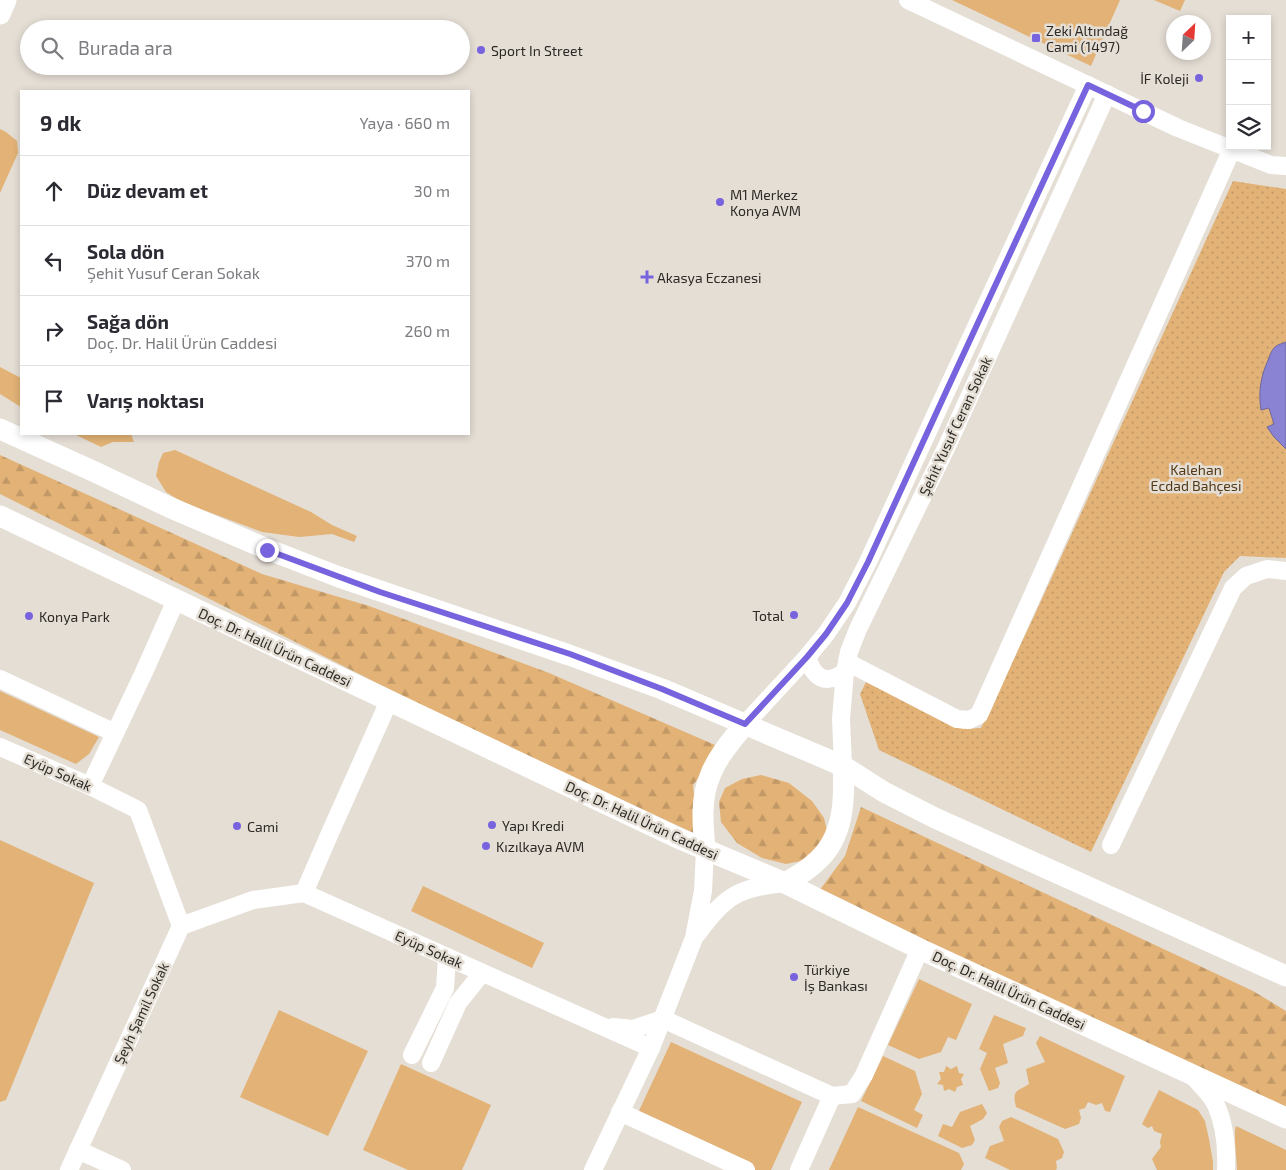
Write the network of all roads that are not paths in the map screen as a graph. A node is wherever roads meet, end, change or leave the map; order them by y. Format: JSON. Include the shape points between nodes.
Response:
{"nodes":[{"id":1,"x":6,"y":0,"type":"edge"},
{"id":2,"x":908,"y":0,"type":"edge"},
{"id":3,"x":0,"y":14,"type":"edge"},
{"id":4,"x":1088,"y":85,"type":"junction"},
{"id":5,"x":1107,"y":94,"type":"junction"},
{"id":6,"x":1226,"y":147,"type":"edge"},
{"id":7,"x":1232,"y":150,"type":"edge"},
{"id":8,"x":1234,"y":150,"type":"edge"},
{"id":9,"x":1286,"y":166,"type":"edge"},
{"id":10,"x":2,"y":431,"type":"edge"},
{"id":11,"x":0,"y":516,"type":"edge"},
{"id":12,"x":1286,"y":571,"type":"edge"},
{"id":13,"x":176,"y":600,"type":"junction"},
{"id":14,"x":807,"y":657,"type":"junction"},
{"id":15,"x":846,"y":667,"type":"junction"},
{"id":16,"x":0,"y":679,"type":"edge"},
{"id":17,"x":389,"y":701,"type":"junction"},
{"id":18,"x":745,"y":724,"type":"junction"},
{"id":19,"x":115,"y":733,"type":"junction"},
{"id":20,"x":0,"y":747,"type":"edge"},
{"id":21,"x":843,"y":766,"type":"junction"},
{"id":22,"x":90,"y":786,"type":"junction"},
{"id":23,"x":1111,"y":845,"type":"dead end"},
{"id":24,"x":704,"y":850,"type":"junction"},
{"id":25,"x":785,"y":884,"type":"junction"},
{"id":26,"x":304,"y":893,"type":"junction"},
{"id":27,"x":180,"y":926,"type":"junction"},
{"id":28,"x":694,"y":938,"type":"junction"},
{"id":29,"x":920,"y":949,"type":"junction"},
{"id":30,"x":447,"y":957,"type":"junction"},
{"id":31,"x":482,"y":973,"type":"junction"},
{"id":32,"x":1286,"y":976,"type":"edge"},
{"id":33,"x":663,"y":1019,"type":"junction"},
{"id":34,"x":600,"y":1026,"type":"junction"},
{"id":35,"x":651,"y":1048,"type":"junction"},
{"id":36,"x":412,"y":1055,"type":"dead end"},
{"id":37,"x":431,"y":1063,"type":"dead end"},
{"id":38,"x":1192,"y":1075,"type":"junction"},
{"id":39,"x":832,"y":1096,"type":"junction"},
{"id":40,"x":620,"y":1112,"type":"junction"},
{"id":41,"x":1286,"y":1118,"type":"edge"},
{"id":42,"x":78,"y":1150,"type":"junction"},
{"id":43,"x":69,"y":1170,"type":"edge"},
{"id":44,"x":122,"y":1170,"type":"edge"},
{"id":45,"x":593,"y":1170,"type":"edge"},
{"id":46,"x":746,"y":1170,"type":"edge"},
{"id":47,"x":799,"y":1170,"type":"edge"},
{"id":48,"x":1226,"y":1170,"type":"edge"}],
"edges":[{"from":1,"to":3,"type":"main road"},
{"from":2,"to":4,"type":"street"},
{"from":4,"to":5,"type":"street"},
{"from":4,"to":14,"type":"street","name":"Şehit Yusuf Ceran Sokak","via":[[868,562],[847,603]]},
{"from":5,"to":6,"type":"street"},
{"from":5,"to":15,"type":"street","name":"Şehit Yusuf Ceran Sokak","via":[[947,446],[858,629]]},
{"from":7,"to":15,"type":"street","via":[[979,715],[969,720],[957,719]]},
{"from":8,"to":9,"type":"street","via":[[1271,165]]},
{"from":10,"to":18,"type":"main road","via":[[267,550],[606,668]]},
{"from":11,"to":13,"type":"main road","name":"Doç. Dr. Halil Ürün Caddesi"},
{"from":12,"to":23,"type":"street","via":[[1267,569],[1246,576],[1233,588]]},
{"from":13,"to":17,"type":"main road","name":"Doç. Dr. Halil Ürün Caddesi"},
{"from":13,"to":19,"type":"street"},
{"from":14,"to":15,"type":"street","via":[[821,678],[830,680]]},
{"from":14,"to":18,"type":"street","name":"Şehit Yusuf Ceran Sokak"},
{"from":15,"to":21,"type":"street","name":"Şehit Yusuf Ceran Sokak","via":[[841,719]]},
{"from":16,"to":19,"type":"street"},
{"from":17,"to":24,"type":"main road","name":"Doç. Dr. Halil Ürün Caddesi"},
{"from":17,"to":26,"type":"street"},
{"from":18,"to":21,"type":"main road"},
{"from":18,"to":24,"type":"main road","via":[[718,759],[709,777],[703,814]]},
{"from":19,"to":22,"type":"street"},
{"from":20,"to":22,"type":"street","name":"Eyüp Sokak"},
{"from":21,"to":25,"type":"main road","via":[[844,803],[832,842],[818,861]]},
{"from":21,"to":32,"type":"main road","via":[[935,818]]},
{"from":22,"to":27,"type":"street","name":"Eyüp Sokak","via":[[138,810]]},
{"from":24,"to":25,"type":"main road","name":"Doç. Dr. Halil Ürün Caddesi"},
{"from":24,"to":28,"type":"street","via":[[703,891]]},
{"from":25,"to":28,"type":"street","via":[[757,887],[736,894],[713,913]]},
{"from":25,"to":29,"type":"main road","name":"Doç. Dr. Halil Ürün Caddesi"},
{"from":26,"to":27,"type":"street","via":[[253,900]]},
{"from":26,"to":30,"type":"street","name":"Eyüp Sokak"},
{"from":27,"to":42,"type":"street","name":"Şeyh Şamil Sokak"},
{"from":28,"to":33,"type":"street"},
{"from":29,"to":38,"type":"main road","name":"Doç. Dr. Halil Ürün Caddesi"},
{"from":29,"to":39,"type":"street","via":[[864,1075],[852,1094]]},
{"from":30,"to":31,"type":"street","name":"Eyüp Sokak"},
{"from":30,"to":36,"type":"street","via":[[445,988]]},
{"from":31,"to":34,"type":"street","name":"Eyüp Sokak"},
{"from":31,"to":37,"type":"street","via":[[458,1003]]},
{"from":33,"to":34,"type":"street","via":[[633,1029]]},
{"from":33,"to":35,"type":"street"},
{"from":33,"to":39,"type":"street"},
{"from":34,"to":35,"type":"street","name":"Eyüp Sokak"},
{"from":35,"to":40,"type":"street"},
{"from":38,"to":41,"type":"main road","name":"Doç. Dr. Halil Ürün Caddesi"},
{"from":38,"to":48,"type":"street","via":[[1215,1104],[1222,1122]]},
{"from":39,"to":47,"type":"street"},
{"from":40,"to":45,"type":"street"},
{"from":40,"to":46,"type":"street"},
{"from":42,"to":43,"type":"street","name":"Şeyh Şamil Sokak"},
{"from":42,"to":44,"type":"street"}]}
